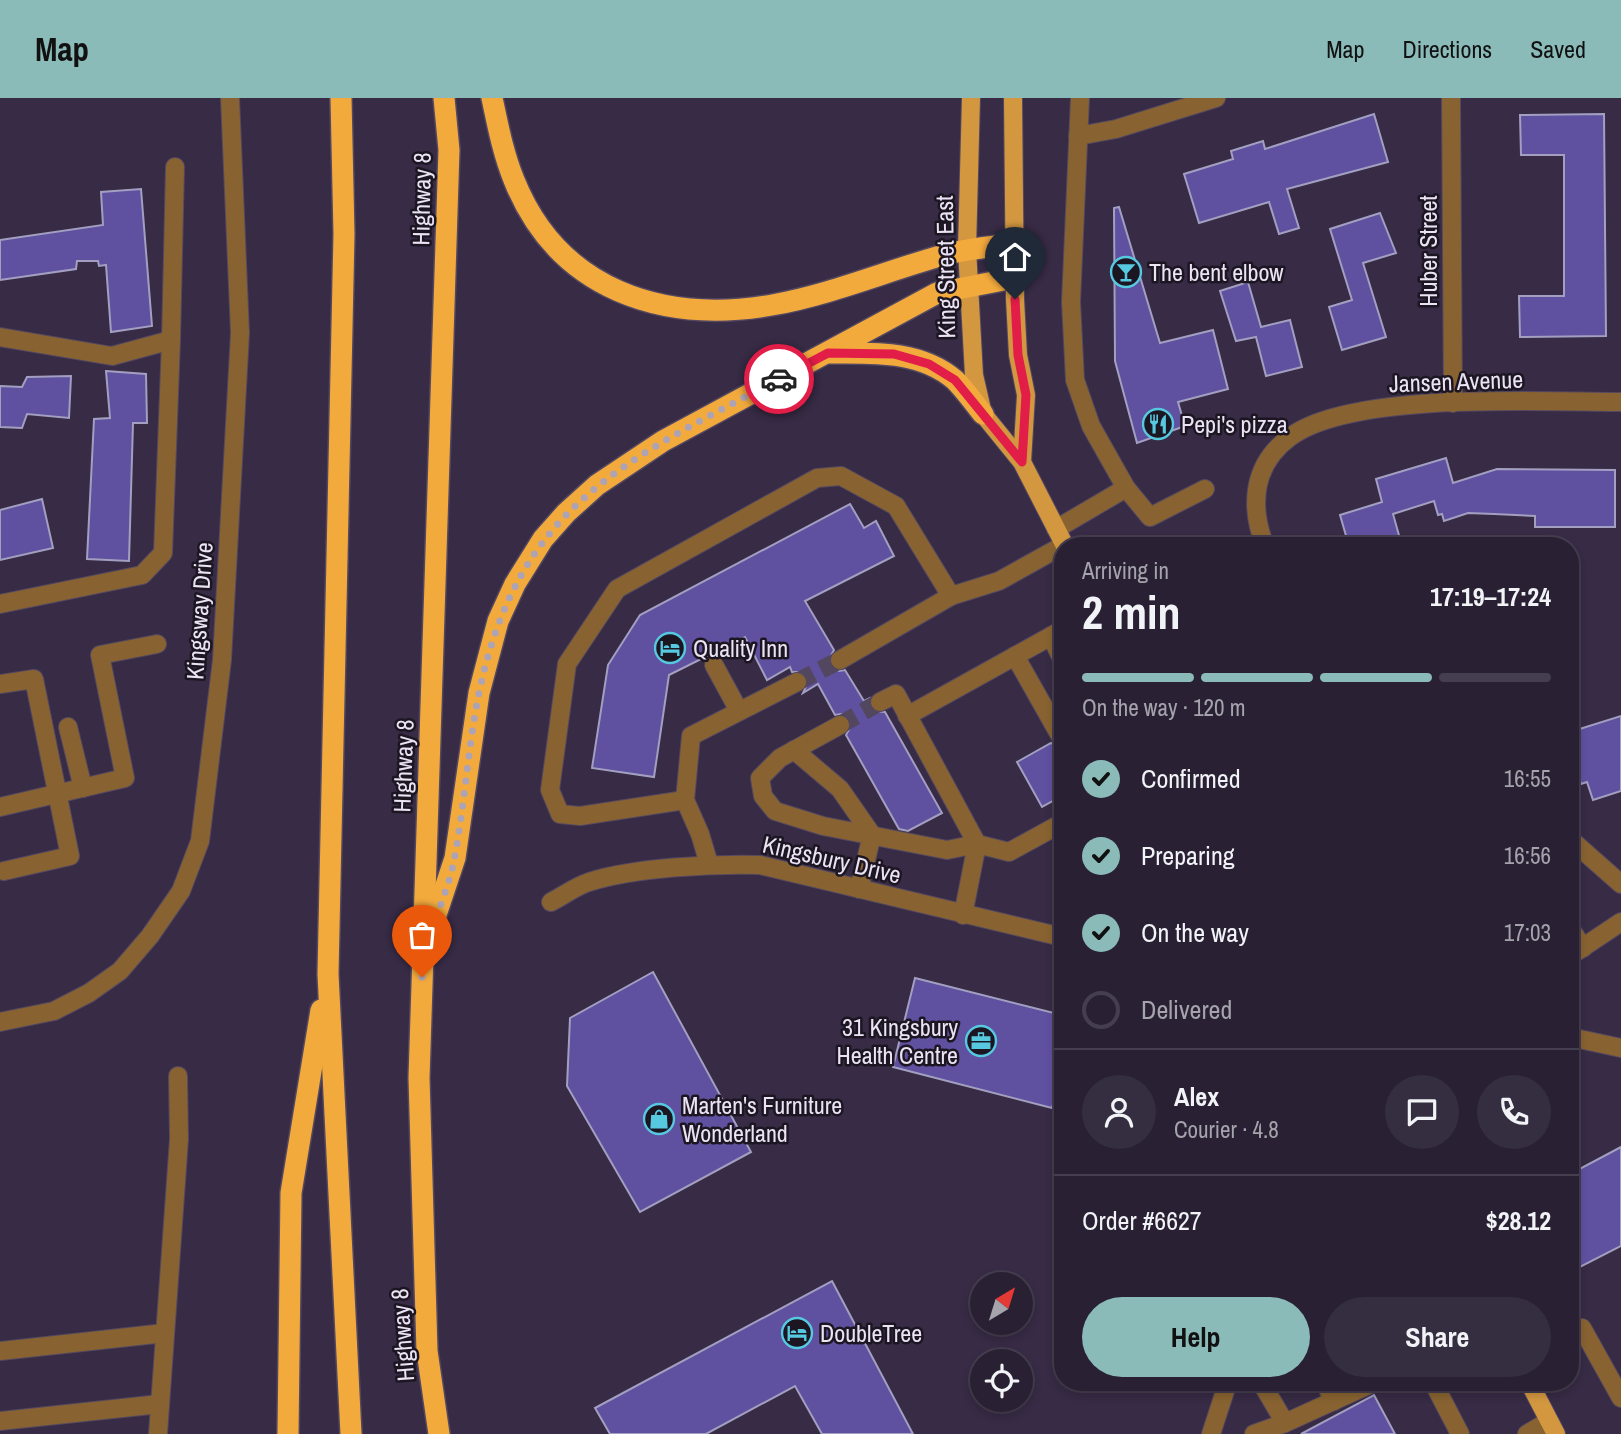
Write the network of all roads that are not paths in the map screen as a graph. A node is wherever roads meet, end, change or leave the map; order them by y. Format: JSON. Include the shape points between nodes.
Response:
{"nodes":[{"id":1,"x":230,"y":98,"type":"edge"},
{"id":2,"x":341,"y":98,"type":"edge"},
{"id":3,"x":444,"y":98,"type":"edge"},
{"id":4,"x":492,"y":98,"type":"edge"},
{"id":5,"x":971,"y":98,"type":"edge"},
{"id":6,"x":1013,"y":98,"type":"edge"},
{"id":7,"x":1080,"y":98,"type":"edge"},
{"id":8,"x":1216,"y":98,"type":"edge"},
{"id":9,"x":1451,"y":98,"type":"edge"},
{"id":10,"x":1078,"y":136,"type":"junction"},
{"id":11,"x":175,"y":167,"type":"dead end"},
{"id":12,"x":1013,"y":244,"type":"junction"},
{"id":13,"x":967,"y":249,"type":"junction"},
{"id":14,"x":1014,"y":278,"type":"junction"},
{"id":15,"x":968,"y":287,"type":"junction"},
{"id":16,"x":0,"y":337,"type":"edge"},
{"id":17,"x":171,"y":340,"type":"junction"},
{"id":18,"x":828,"y":353,"type":"junction"},
{"id":19,"x":1621,"y":402,"type":"edge"},
{"id":20,"x":1453,"y":403,"type":"junction"},
{"id":21,"x":983,"y":414,"type":"junction"},
{"id":22,"x":1022,"y":462,"type":"junction"},
{"id":23,"x":1125,"y":488,"type":"junction"},
{"id":24,"x":1205,"y":489,"type":"dead end"},
{"id":25,"x":1056,"y":529,"type":"junction"},
{"id":26,"x":1060,"y":537,"type":"edge"},
{"id":27,"x":1263,"y":537,"type":"edge"},
{"id":28,"x":1054,"y":551,"type":"edge"},
{"id":29,"x":951,"y":596,"type":"junction"},
{"id":30,"x":0,"y":604,"type":"edge"},
{"id":31,"x":1054,"y":635,"type":"edge"},
{"id":32,"x":157,"y":644,"type":"dead end"},
{"id":33,"x":1015,"y":656,"type":"junction"},
{"id":34,"x":839,"y":660,"type":"tunnel mouth"},
{"id":35,"x":714,"y":665,"type":"dead end"},
{"id":36,"x":797,"y":682,"type":"tunnel mouth"},
{"id":37,"x":0,"y":684,"type":"edge"},
{"id":38,"x":888,"y":698,"type":"dead end"},
{"id":39,"x":739,"y":711,"type":"junction"},
{"id":40,"x":907,"y":716,"type":"junction"},
{"id":41,"x":1054,"y":721,"type":"edge"},
{"id":42,"x":840,"y":725,"type":"tunnel mouth"},
{"id":43,"x":68,"y":727,"type":"dead end"},
{"id":44,"x":794,"y":750,"type":"junction"},
{"id":45,"x":83,"y":788,"type":"junction"},
{"id":46,"x":57,"y":794,"type":"junction"},
{"id":47,"x":685,"y":800,"type":"junction"},
{"id":48,"x":0,"y":807,"type":"edge"},
{"id":49,"x":1054,"y":827,"type":"edge"},
{"id":50,"x":872,"y":835,"type":"junction"},
{"id":51,"x":977,"y":844,"type":"junction"},
{"id":52,"x":1579,"y":847,"type":"edge"},
{"id":53,"x":709,"y":864,"type":"junction"},
{"id":54,"x":4,"y":871,"type":"dead end"},
{"id":55,"x":1621,"y":884,"type":"edge"},
{"id":56,"x":859,"y":889,"type":"junction"},
{"id":57,"x":551,"y":902,"type":"dead end"},
{"id":58,"x":963,"y":915,"type":"junction"},
{"id":59,"x":1621,"y":922,"type":"edge"},
{"id":60,"x":1054,"y":935,"type":"edge"},
{"id":61,"x":1579,"y":950,"type":"edge"},
{"id":62,"x":423,"y":952,"type":"junction"},
{"id":63,"x":328,"y":974,"type":"junction"},
{"id":64,"x":0,"y":1023,"type":"edge"},
{"id":65,"x":1579,"y":1039,"type":"edge"},
{"id":66,"x":1621,"y":1048,"type":"edge"},
{"id":67,"x":178,"y":1076,"type":"dead end"},
{"id":68,"x":1582,"y":1328,"type":"dead end"},
{"id":69,"x":165,"y":1332,"type":"junction"},
{"id":70,"x":0,"y":1351,"type":"edge"},
{"id":71,"x":1225,"y":1391,"type":"edge"},
{"id":72,"x":1266,"y":1391,"type":"edge"},
{"id":73,"x":1326,"y":1391,"type":"edge"},
{"id":74,"x":1438,"y":1391,"type":"edge"},
{"id":75,"x":1534,"y":1391,"type":"edge"},
{"id":76,"x":1621,"y":1398,"type":"edge"},
{"id":77,"x":160,"y":1404,"type":"junction"},
{"id":78,"x":1,"y":1421,"type":"edge"},
{"id":79,"x":1285,"y":1423,"type":"junction"},
{"id":80,"x":1552,"y":1428,"type":"edge"},
{"id":81,"x":158,"y":1434,"type":"edge"},
{"id":82,"x":288,"y":1434,"type":"edge"},
{"id":83,"x":351,"y":1434,"type":"edge"},
{"id":84,"x":439,"y":1434,"type":"edge"},
{"id":85,"x":1211,"y":1434,"type":"edge"},
{"id":86,"x":1254,"y":1434,"type":"edge"},
{"id":87,"x":1460,"y":1434,"type":"edge"},
{"id":88,"x":1527,"y":1434,"type":"edge"}],
"edges":[{"from":1,"to":64,"type":"street","name":"Kingsway Drive","via":[[240,333],[222,660],[200,841],[181,891],[120,971],[54,1011]]},
{"from":2,"to":63,"type":"highway","via":[[343,248]]},
{"from":3,"to":62,"type":"highway","name":"Highway 8","via":[[449,150]]},
{"from":4,"to":13,"type":"highway","via":[[501,142],[529,212],[553,244],[582,270],[622,295],[666,308],[772,305]]},
{"from":5,"to":13,"type":"main road","name":"King Street East"},
{"from":6,"to":12,"type":"main road"},
{"from":7,"to":10,"type":"street"},
{"from":8,"to":10,"type":"street"},
{"from":9,"to":20,"type":"street","name":"Huber Street"},
{"from":10,"to":23,"type":"street","via":[[1070,302],[1075,380],[1091,426]]},
{"from":11,"to":17,"type":"street"},
{"from":12,"to":13,"type":"highway"},
{"from":12,"to":14,"type":"main road"},
{"from":13,"to":15,"type":"main road","name":"King Street East"},
{"from":14,"to":15,"type":"highway"},
{"from":14,"to":22,"type":"main road","via":[[1018,355],[1026,395]]},
{"from":15,"to":18,"type":"highway","via":[[937,293]]},
{"from":15,"to":21,"type":"main road","name":"King Street East","via":[[970,346]]},
{"from":16,"to":17,"type":"street","via":[[112,356]]},
{"from":17,"to":30,"type":"street","via":[[163,553],[142,575]]},
{"from":18,"to":21,"type":"highway","via":[[894,354],[929,364],[955,380]]},
{"from":18,"to":62,"type":"highway","via":[[622,467],[566,513],[543,540],[498,621],[479,693],[455,858]]},
{"from":19,"to":20,"type":"street","name":"Jansen Avenue"},
{"from":20,"to":27,"type":"street","name":"Jansen Avenue","via":[[1392,406],[1320,422],[1291,436],[1270,456],[1260,474],[1254,501]]},
{"from":21,"to":22,"type":"main road","name":"King Street East"},
{"from":22,"to":25,"type":"main road","name":"King Street East"},
{"from":23,"to":24,"type":"street","via":[[1150,517]]},
{"from":23,"to":25,"type":"street"},
{"from":25,"to":26,"type":"main road","name":"King Street East"},
{"from":28,"to":29,"type":"street","via":[[999,581]]},
{"from":29,"to":34,"type":"street"},
{"from":29,"to":47,"type":"street","via":[[896,506],[841,476],[817,478],[617,589],[567,664],[550,790],[560,814],[580,816]]},
{"from":31,"to":33,"type":"street"},
{"from":32,"to":45,"type":"street","via":[[100,655],[125,778]]},
{"from":33,"to":40,"type":"street"},
{"from":33,"to":41,"type":"street"},
{"from":35,"to":39,"type":"street"},
{"from":36,"to":39,"type":"street"},
{"from":37,"to":46,"type":"street","via":[[34,679]]},
{"from":38,"to":40,"type":"street"},
{"from":39,"to":47,"type":"street","via":[[691,736]]},
{"from":40,"to":51,"type":"street"},
{"from":42,"to":44,"type":"street"},
{"from":43,"to":45,"type":"street"},
{"from":44,"to":50,"type":"street","via":[[840,789]]},
{"from":44,"to":50,"type":"street","via":[[760,778],[762,796],[775,811]]},
{"from":45,"to":46,"type":"street"},
{"from":46,"to":48,"type":"street"},
{"from":46,"to":54,"type":"street","via":[[70,856]]},
{"from":47,"to":53,"type":"street"},
{"from":49,"to":51,"type":"street","via":[[1009,852]]},
{"from":50,"to":51,"type":"street","via":[[947,850]]},
{"from":50,"to":56,"type":"street"},
{"from":51,"to":58,"type":"street"},
{"from":52,"to":55,"type":"street"},
{"from":53,"to":56,"type":"street","name":"Kingsbury Drive","via":[[760,865]]},
{"from":53,"to":57,"type":"street","name":"Kingsbury Drive","via":[[588,882]]},
{"from":56,"to":58,"type":"street","name":"Kingsbury Drive"},
{"from":58,"to":60,"type":"street","name":"Kingsbury Drive"},
{"from":59,"to":61,"type":"street"},
{"from":62,"to":84,"type":"highway","name":"Highway 8","via":[[419,1078],[427,1351]]},
{"from":63,"to":82,"type":"highway","via":[[291,1193]]},
{"from":63,"to":83,"type":"highway"},
{"from":65,"to":66,"type":"street"},
{"from":67,"to":69,"type":"street","via":[[179,1139]]},
{"from":68,"to":76,"type":"street"},
{"from":69,"to":70,"type":"street"},
{"from":69,"to":77,"type":"street"},
{"from":71,"to":85,"type":"street"},
{"from":72,"to":79,"type":"street"},
{"from":73,"to":79,"type":"street"},
{"from":74,"to":87,"type":"street"},
{"from":75,"to":80,"type":"main road"},
{"from":77,"to":78,"type":"street"},
{"from":77,"to":81,"type":"street"},
{"from":79,"to":86,"type":"street"},
{"from":80,"to":88,"type":"street"}]}
